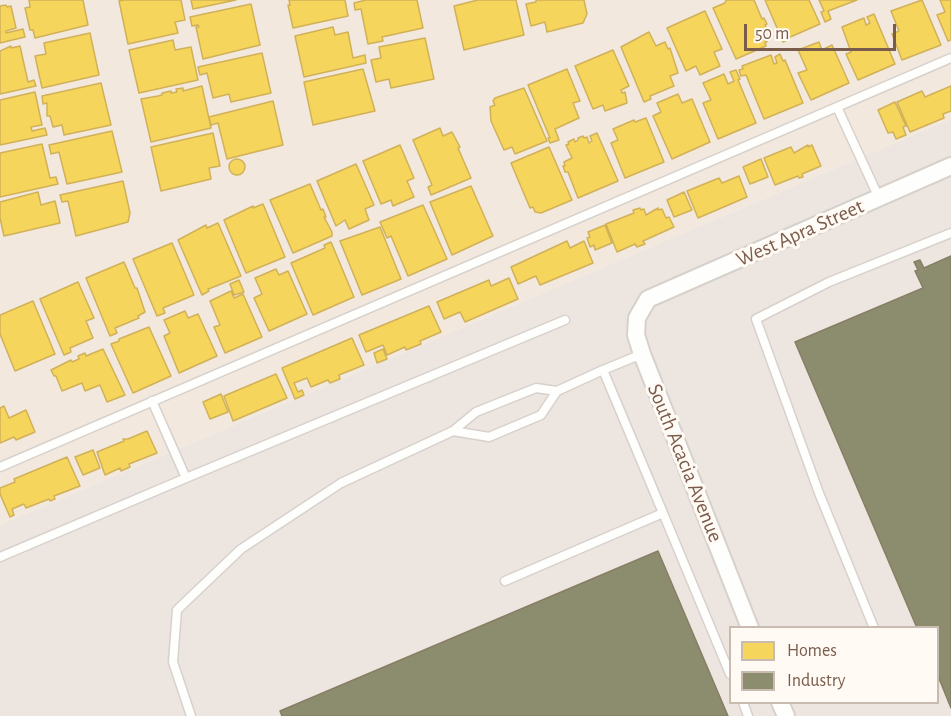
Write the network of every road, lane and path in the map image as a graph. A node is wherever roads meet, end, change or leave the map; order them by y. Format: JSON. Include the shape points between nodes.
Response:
{"nodes":[{"id":1,"x":951,"y":58,"type":"edge"},
{"id":2,"x":837,"y":107,"type":"junction"},
{"id":3,"x":951,"y":166,"type":"edge"},
{"id":4,"x":879,"y":198,"type":"junction"},
{"id":5,"x":951,"y":233,"type":"edge"},
{"id":6,"x":648,"y":299,"type":"joint"},
{"id":7,"x":565,"y":320,"type":"dead end"},
{"id":8,"x":642,"y":354,"type":"junction"},
{"id":9,"x":603,"y":370,"type":"junction"},
{"id":10,"x":557,"y":391,"type":"junction"},
{"id":11,"x":152,"y":401,"type":"junction"},
{"id":12,"x":453,"y":431,"type":"junction"},
{"id":13,"x":0,"y":467,"type":"edge"},
{"id":14,"x":186,"y":478,"type":"junction"},
{"id":15,"x":663,"y":513,"type":"junction"},
{"id":16,"x":0,"y":557,"type":"edge"},
{"id":17,"x":505,"y":581,"type":"dead end"},
{"id":18,"x":750,"y":626,"type":"edge"},
{"id":19,"x":874,"y":626,"type":"edge"},
{"id":20,"x":729,"y":672,"type":"edge"},
{"id":21,"x":191,"y":716,"type":"edge"}],
"edges":[{"from":1,"to":2,"type":"lane"},
{"from":2,"to":4,"type":"lane"},
{"from":2,"to":11,"type":"lane"},
{"from":3,"to":4,"type":"street","name":"West Apra Street"},
{"from":4,"to":6,"type":"street","name":"West Apra Street"},
{"from":5,"to":19,"type":"lane","via":[[829,282],[756,319],[819,492]]},
{"from":6,"to":8,"type":"street","name":"South Acacia Avenue","via":[[637,318],[636,335]]},
{"from":7,"to":14,"type":"lane"},
{"from":8,"to":9,"type":"lane"},
{"from":8,"to":18,"type":"street","name":"South Acacia Avenue"},
{"from":9,"to":10,"type":"lane"},
{"from":9,"to":15,"type":"lane"},
{"from":10,"to":12,"type":"lane","via":[[536,388],[515,396],[476,412]]},
{"from":10,"to":12,"type":"lane","via":[[541,415],[489,437]]},
{"from":11,"to":13,"type":"lane"},
{"from":11,"to":14,"type":"lane"},
{"from":12,"to":21,"type":"lane","via":[[341,483],[241,549],[177,610],[173,662]]},
{"from":14,"to":16,"type":"lane"},
{"from":15,"to":17,"type":"lane"},
{"from":15,"to":20,"type":"lane"}]}
